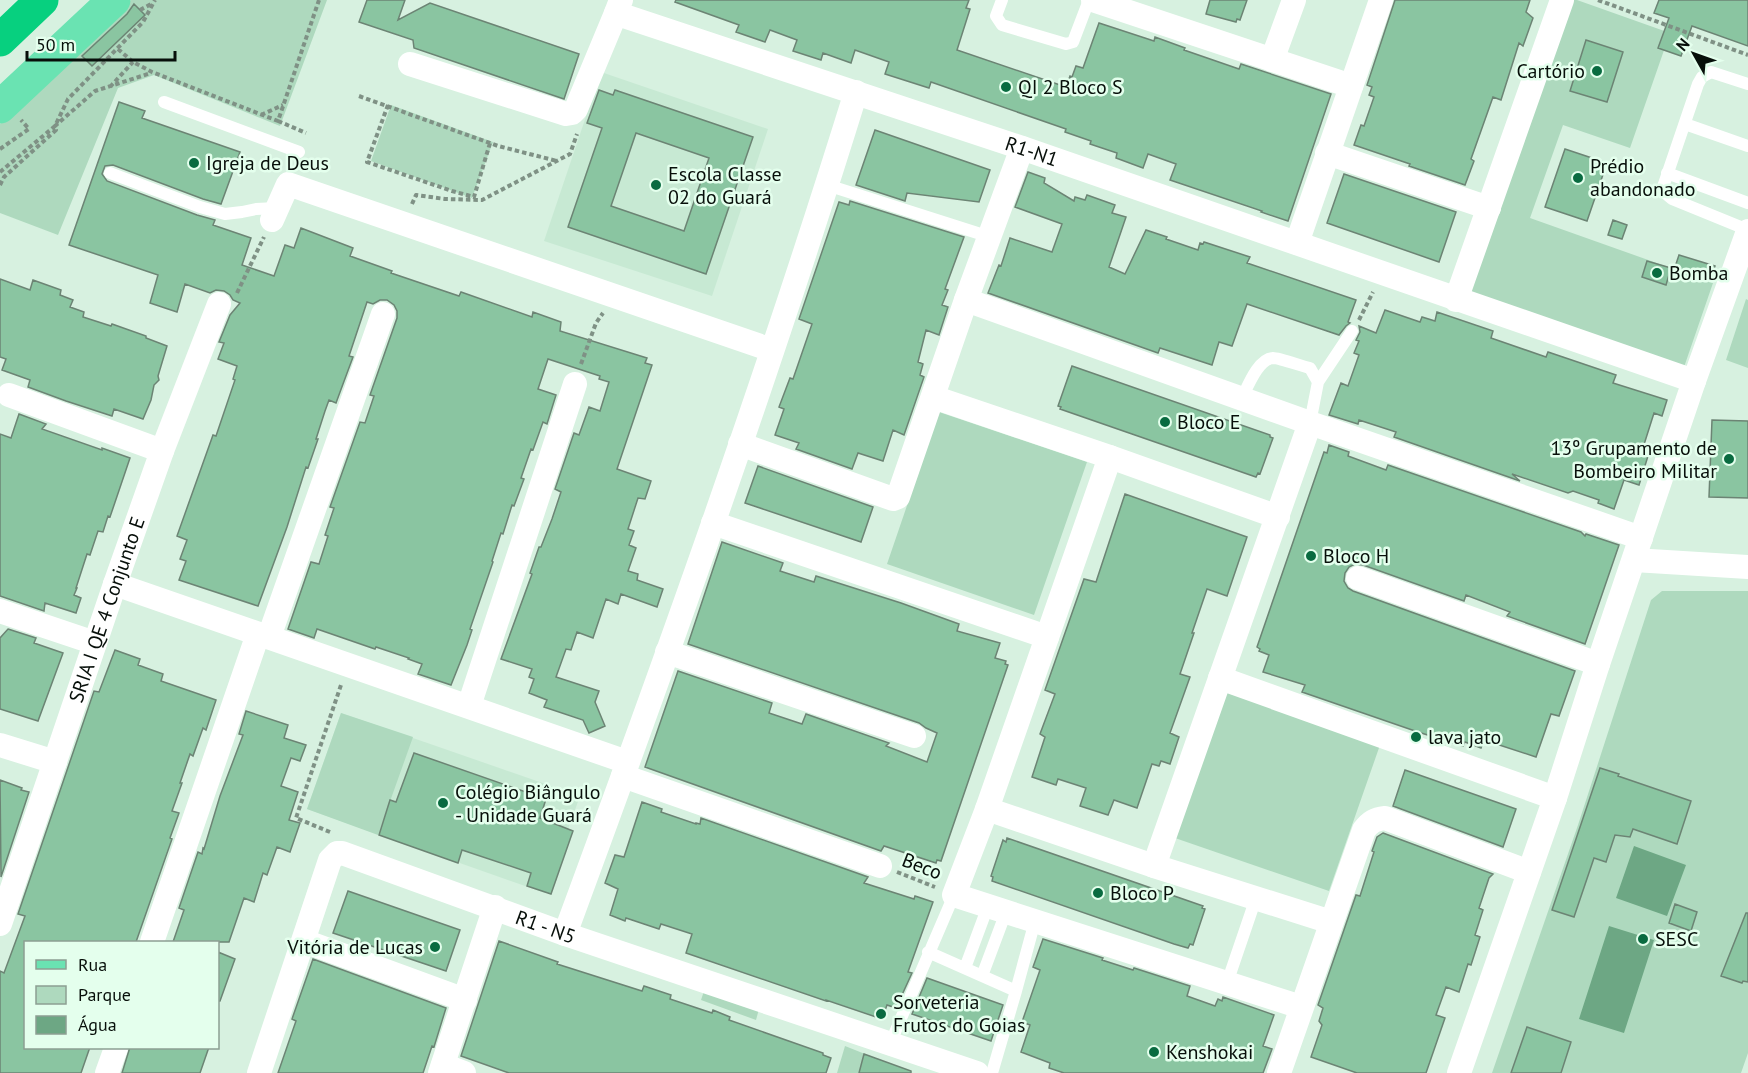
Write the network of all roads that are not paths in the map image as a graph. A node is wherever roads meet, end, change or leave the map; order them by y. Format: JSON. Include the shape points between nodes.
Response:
{"nodes":[{"id":1,"x":42,"y":0,"type":"edge"},
{"id":2,"x":1002,"y":0,"type":"edge"},
{"id":3,"x":1091,"y":0,"type":"edge"},
{"id":4,"x":1294,"y":0,"type":"edge"},
{"id":5,"x":1381,"y":0,"type":"edge"},
{"id":6,"x":1562,"y":0,"type":"edge"},
{"id":7,"x":127,"y":5,"type":"edge"},
{"id":8,"x":619,"y":7,"type":"edge"},
{"id":9,"x":0,"y":40,"type":"edge"},
{"id":10,"x":1272,"y":60,"type":"junction"},
{"id":11,"x":410,"y":64,"type":"dead end"},
{"id":12,"x":1748,"y":84,"type":"edge"},
{"id":13,"x":1351,"y":86,"type":"junction"},
{"id":14,"x":856,"y":92,"type":"junction"},
{"id":15,"x":164,"y":102,"type":"dead end"},
{"id":16,"x":0,"y":107,"type":"edge"},
{"id":17,"x":1684,"y":124,"type":"junction"},
{"id":18,"x":1748,"y":146,"type":"edge"},
{"id":19,"x":1022,"y":148,"type":"junction"},
{"id":20,"x":299,"y":152,"type":"dead end"},
{"id":21,"x":1327,"y":153,"type":"junction"},
{"id":22,"x":110,"y":173,"type":"dead end"},
{"id":23,"x":1667,"y":173,"type":"junction"},
{"id":24,"x":827,"y":185,"type":"junction"},
{"id":25,"x":1748,"y":203,"type":"edge"},
{"id":26,"x":1489,"y":208,"type":"junction"},
{"id":27,"x":275,"y":214,"type":"joint"},
{"id":28,"x":1748,"y":230,"type":"edge"},
{"id":29,"x":990,"y":237,"type":"junction"},
{"id":30,"x":1297,"y":243,"type":"junction"},
{"id":31,"x":966,"y":300,"type":"junction"},
{"id":32,"x":1456,"y":300,"type":"junction"},
{"id":33,"x":219,"y":304,"type":"road end"},
{"id":34,"x":383,"y":314,"type":"dead end"},
{"id":35,"x":1352,"y":331,"type":"road end"},
{"id":36,"x":772,"y":350,"type":"junction"},
{"id":37,"x":1694,"y":381,"type":"junction"},
{"id":38,"x":1318,"y":382,"type":"junction"},
{"id":39,"x":575,"y":384,"type":"road end"},
{"id":40,"x":9,"y":395,"type":"dead end"},
{"id":41,"x":933,"y":396,"type":"junction"},
{"id":42,"x":1242,"y":398,"type":"junction"},
{"id":43,"x":1310,"y":423,"type":"junction"},
{"id":44,"x":740,"y":444,"type":"junction"},
{"id":45,"x":162,"y":451,"type":"junction"},
{"id":46,"x":1110,"y":457,"type":"junction"},
{"id":47,"x":1278,"y":517,"type":"junction"},
{"id":48,"x":713,"y":523,"type":"junction"},
{"id":49,"x":1637,"y":549,"type":"junction"},
{"id":50,"x":1748,"y":567,"type":"edge"},
{"id":51,"x":1358,"y":578,"type":"dead end"},
{"id":52,"x":115,"y":584,"type":"junction"},
{"id":53,"x":0,"y":611,"type":"edge"},
{"id":54,"x":264,"y":635,"type":"junction"},
{"id":55,"x":1047,"y":638,"type":"junction"},
{"id":56,"x":95,"y":643,"type":"junction"},
{"id":57,"x":667,"y":652,"type":"junction"},
{"id":58,"x":1598,"y":664,"type":"junction"},
{"id":59,"x":1220,"y":678,"type":"junction"},
{"id":60,"x":469,"y":706,"type":"junction"},
{"id":61,"x":914,"y":736,"type":"dead end"},
{"id":62,"x":0,"y":745,"type":"edge"},
{"id":63,"x":55,"y":762,"type":"junction"},
{"id":64,"x":625,"y":769,"type":"junction"},
{"id":65,"x":1555,"y":798,"type":"junction"},
{"id":66,"x":987,"y":809,"type":"junction"},
{"id":67,"x":880,"y":866,"type":"road end"},
{"id":68,"x":1154,"y":866,"type":"junction"},
{"id":69,"x":1529,"y":872,"type":"junction"},
{"id":70,"x":954,"y":895,"type":"junction"},
{"id":71,"x":1256,"y":898,"type":"junction"},
{"id":72,"x":495,"y":907,"type":"junction"},
{"id":73,"x":997,"y":909,"type":"junction"},
{"id":74,"x":1035,"y":921,"type":"junction"},
{"id":75,"x":1331,"y":922,"type":"junction"},
{"id":76,"x":0,"y":924,"type":"edge"},
{"id":77,"x":565,"y":934,"type":"junction"},
{"id":78,"x":304,"y":940,"type":"junction"},
{"id":79,"x":152,"y":941,"type":"edge"},
{"id":80,"x":928,"y":952,"type":"junction"},
{"id":81,"x":965,"y":968,"type":"junction"},
{"id":82,"x":982,"y":976,"type":"junction"},
{"id":83,"x":1227,"y":982,"type":"junction"},
{"id":84,"x":1016,"y":991,"type":"junction"},
{"id":85,"x":465,"y":1000,"type":"junction"},
{"id":86,"x":1301,"y":1007,"type":"junction"},
{"id":87,"x":890,"y":1044,"type":"junction"},
{"id":88,"x":115,"y":1049,"type":"edge"},
{"id":89,"x":449,"y":1070,"type":"edge"},
{"id":90,"x":107,"y":1073,"type":"edge"},
{"id":91,"x":259,"y":1073,"type":"edge"},
{"id":92,"x":977,"y":1073,"type":"edge"},
{"id":93,"x":992,"y":1073,"type":"edge"},
{"id":94,"x":1279,"y":1073,"type":"edge"},
{"id":95,"x":1459,"y":1073,"type":"edge"}],
"edges":[{"from":1,"to":9,"type":"highway"},
{"from":2,"to":3,"type":"lane","via":[[996,16],[1002,25],[1066,44],[1073,42]]},
{"from":3,"to":10,"type":"street"},
{"from":4,"to":10,"type":"street"},
{"from":5,"to":13,"type":"street"},
{"from":6,"to":26,"type":"street"},
{"from":7,"to":16,"type":"main road"},
{"from":8,"to":11,"type":"street","via":[[572,113]]},
{"from":8,"to":14,"type":"street","name":"R1-N1"},
{"from":10,"to":13,"type":"street"},
{"from":12,"to":17,"type":"lane","via":[[1720,74],[1706,74],[1698,84]]},
{"from":13,"to":21,"type":"street"},
{"from":14,"to":19,"type":"street","name":"R1-N1"},
{"from":14,"to":24,"type":"street"},
{"from":15,"to":20,"type":"lane"},
{"from":17,"to":18,"type":"lane"},
{"from":17,"to":23,"type":"lane"},
{"from":19,"to":29,"type":"street"},
{"from":19,"to":30,"type":"street","name":"R1-N1"},
{"from":21,"to":26,"type":"street"},
{"from":21,"to":30,"type":"street"},
{"from":22,"to":27,"type":"lane","via":[[225,214],[256,209]]},
{"from":23,"to":25,"type":"lane"},
{"from":23,"to":28,"type":"lane","via":[[1663,186],[1672,199]]},
{"from":24,"to":29,"type":"lane"},
{"from":24,"to":36,"type":"street"},
{"from":26,"to":32,"type":"street"},
{"from":27,"to":36,"type":"street","via":[[288,184]]},
{"from":28,"to":37,"type":"street"},
{"from":29,"to":31,"type":"street"},
{"from":30,"to":32,"type":"street","name":"R1-N1"},
{"from":31,"to":41,"type":"street"},
{"from":31,"to":42,"type":"street"},
{"from":32,"to":37,"type":"street","name":"R1-N1"},
{"from":33,"to":45,"type":"street","name":"SRIA I QE 4 Conjunto E"},
{"from":34,"to":54,"type":"street"},
{"from":35,"to":38,"type":"lane"},
{"from":36,"to":44,"type":"street"},
{"from":37,"to":49,"type":"street"},
{"from":38,"to":42,"type":"lane","via":[[1310,368],[1272,358],[1258,367]]},
{"from":38,"to":43,"type":"lane"},
{"from":39,"to":60,"type":"street"},
{"from":40,"to":45,"type":"street"},
{"from":41,"to":44,"type":"street","via":[[896,499]]},
{"from":41,"to":46,"type":"street"},
{"from":42,"to":43,"type":"street"},
{"from":43,"to":47,"type":"street"},
{"from":43,"to":49,"type":"street"},
{"from":44,"to":48,"type":"street"},
{"from":45,"to":52,"type":"street","name":"SRIA I QE 4 Conjunto E"},
{"from":46,"to":47,"type":"street"},
{"from":46,"to":55,"type":"street"},
{"from":47,"to":59,"type":"street"},
{"from":48,"to":55,"type":"street"},
{"from":48,"to":57,"type":"street"},
{"from":49,"to":50,"type":"street"},
{"from":49,"to":58,"type":"street"},
{"from":51,"to":58,"type":"street"},
{"from":52,"to":54,"type":"street"},
{"from":52,"to":56,"type":"street","name":"SRIA I QE 4 Conjunto E"},
{"from":53,"to":56,"type":"street"},
{"from":54,"to":60,"type":"street"},
{"from":54,"to":79,"type":"street"},
{"from":55,"to":66,"type":"street"},
{"from":56,"to":63,"type":"street","name":"SRIA I QE 4 Conjunto E"},
{"from":57,"to":61,"type":"street"},
{"from":57,"to":64,"type":"street"},
{"from":58,"to":65,"type":"street"},
{"from":59,"to":65,"type":"street"},
{"from":59,"to":68,"type":"street"},
{"from":60,"to":64,"type":"street"},
{"from":62,"to":63,"type":"street"},
{"from":63,"to":76,"type":"street","name":"SRIA I QE 4 Conjunto E"},
{"from":64,"to":67,"type":"street"},
{"from":64,"to":77,"type":"street"},
{"from":65,"to":69,"type":"street"},
{"from":66,"to":68,"type":"street"},
{"from":66,"to":70,"type":"street"},
{"from":68,"to":71,"type":"street"},
{"from":69,"to":75,"type":"street","via":[[1378,819],[1364,830]]},
{"from":69,"to":95,"type":"street"},
{"from":70,"to":73,"type":"street"},
{"from":70,"to":80,"type":"lane"},
{"from":71,"to":75,"type":"street"},
{"from":71,"to":83,"type":"lane"},
{"from":72,"to":77,"type":"street","name":"R1 - N5"},
{"from":72,"to":78,"type":"street","name":"R1 - N5","via":[[337,853],[330,861]]},
{"from":72,"to":85,"type":"street"},
{"from":73,"to":74,"type":"street"},
{"from":73,"to":81,"type":"lane"},
{"from":73,"to":82,"type":"lane"},
{"from":74,"to":83,"type":"street"},
{"from":74,"to":84,"type":"lane"},
{"from":75,"to":86,"type":"street"},
{"from":77,"to":87,"type":"street","name":"R1 - N5"},
{"from":78,"to":85,"type":"street"},
{"from":78,"to":91,"type":"street"},
{"from":80,"to":81,"type":"lane"},
{"from":80,"to":87,"type":"lane"},
{"from":81,"to":82,"type":"lane"},
{"from":82,"to":84,"type":"lane"},
{"from":83,"to":86,"type":"street"},
{"from":84,"to":93,"type":"lane"},
{"from":85,"to":89,"type":"street"},
{"from":86,"to":94,"type":"street"},
{"from":87,"to":92,"type":"street","name":"R1 - N5"},
{"from":88,"to":90,"type":"street"}]}
